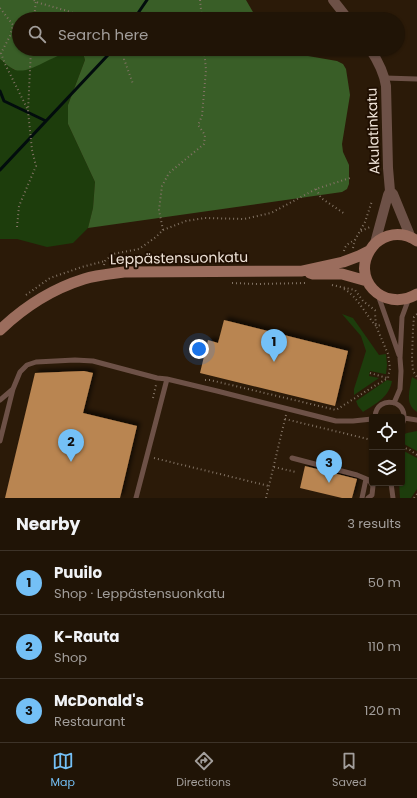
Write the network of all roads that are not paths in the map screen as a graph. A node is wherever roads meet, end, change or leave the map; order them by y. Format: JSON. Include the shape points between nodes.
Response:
{"nodes":[{"id":1,"x":333,"y":0,"type":"edge"},
{"id":2,"x":342,"y":12,"type":"edge"},
{"id":3,"x":375,"y":56,"type":"edge"},
{"id":4,"x":385,"y":78,"type":"junction"},
{"id":5,"x":417,"y":79,"type":"edge"},
{"id":6,"x":390,"y":191,"type":"junction"},
{"id":7,"x":414,"y":239,"type":"edge"},
{"id":8,"x":372,"y":247,"type":"junction"},
{"id":9,"x":302,"y":271,"type":"junction"},
{"id":10,"x":367,"y":281,"type":"junction"},
{"id":11,"x":377,"y":293,"type":"junction"},
{"id":12,"x":413,"y":296,"type":"edge"},
{"id":13,"x":0,"y":330,"type":"edge"},
{"id":14,"x":400,"y":358,"type":"junction"},
{"id":15,"x":167,"y":379,"type":"junction"},
{"id":16,"x":13,"y":389,"type":"junction"},
{"id":17,"x":0,"y":400,"type":"edge"},
{"id":18,"x":394,"y":403,"type":"junction"},
{"id":19,"x":376,"y":414,"type":"edge"},
{"id":20,"x":404,"y":414,"type":"edge"},
{"id":21,"x":405,"y":418,"type":"edge"},
{"id":22,"x":369,"y":419,"type":"edge"},
{"id":23,"x":417,"y":420,"type":"edge"},
{"id":24,"x":0,"y":441,"type":"edge"},
{"id":25,"x":292,"y":458,"type":"dead end"},
{"id":26,"x":366,"y":479,"type":"junction"},
{"id":27,"x":391,"y":486,"type":"edge"},
{"id":28,"x":136,"y":498,"type":"edge"},
{"id":29,"x":362,"y":498,"type":"edge"},
{"id":30,"x":368,"y":498,"type":"edge"},
{"id":31,"x":393,"y":498,"type":"edge"}],
"edges":[{"from":1,"to":2,"type":"street"},
{"from":3,"to":4,"type":"street","name":"Akulatinkatu"},
{"from":4,"to":5,"type":"lane"},
{"from":4,"to":6,"type":"street","name":"Akulatinkatu"},
{"from":6,"to":7,"type":"street","name":"Akulatinkatu"},
{"from":6,"to":8,"type":"street","name":"Akulatinkatu"},
{"from":7,"to":8,"type":"main road","name":"Leppästensuonkatu","via":[[393,235],[384,237]]},
{"from":8,"to":9,"type":"main road","name":"Leppästensuonkatu","via":[[364,254],[343,262]]},
{"from":8,"to":10,"type":"main road","via":[[364,266]]},
{"from":9,"to":10,"type":"main road","name":"Leppästensuonkatu","via":[[344,275]]},
{"from":9,"to":13,"type":"main road","name":"Leppästensuonkatu","via":[[103,274],[48,294],[28,306]]},
{"from":10,"to":11,"type":"main road"},
{"from":11,"to":12,"type":"main road","via":[[392,300]]},
{"from":11,"to":14,"type":"lane"},
{"from":12,"to":14,"type":"lane","via":[[402,316]]},
{"from":14,"to":18,"type":"lane","via":[[400,390]]},
{"from":15,"to":16,"type":"lane","via":[[93,361],[36,362],[27,365],[20,372]]},
{"from":15,"to":22,"type":"lane","via":[[336,420]]},
{"from":15,"to":28,"type":"lane"},
{"from":16,"to":17,"type":"lane"},
{"from":16,"to":24,"type":"lane"},
{"from":18,"to":19,"type":"lane","via":[[382,404]]},
{"from":18,"to":20,"type":"lane","via":[[401,407]]},
{"from":21,"to":23,"type":"lane"},
{"from":25,"to":26,"type":"lane"},
{"from":26,"to":29,"type":"lane"},
{"from":26,"to":30,"type":"lane","via":[[373,486],[372,495]]},
{"from":27,"to":31,"type":"lane"}]}
